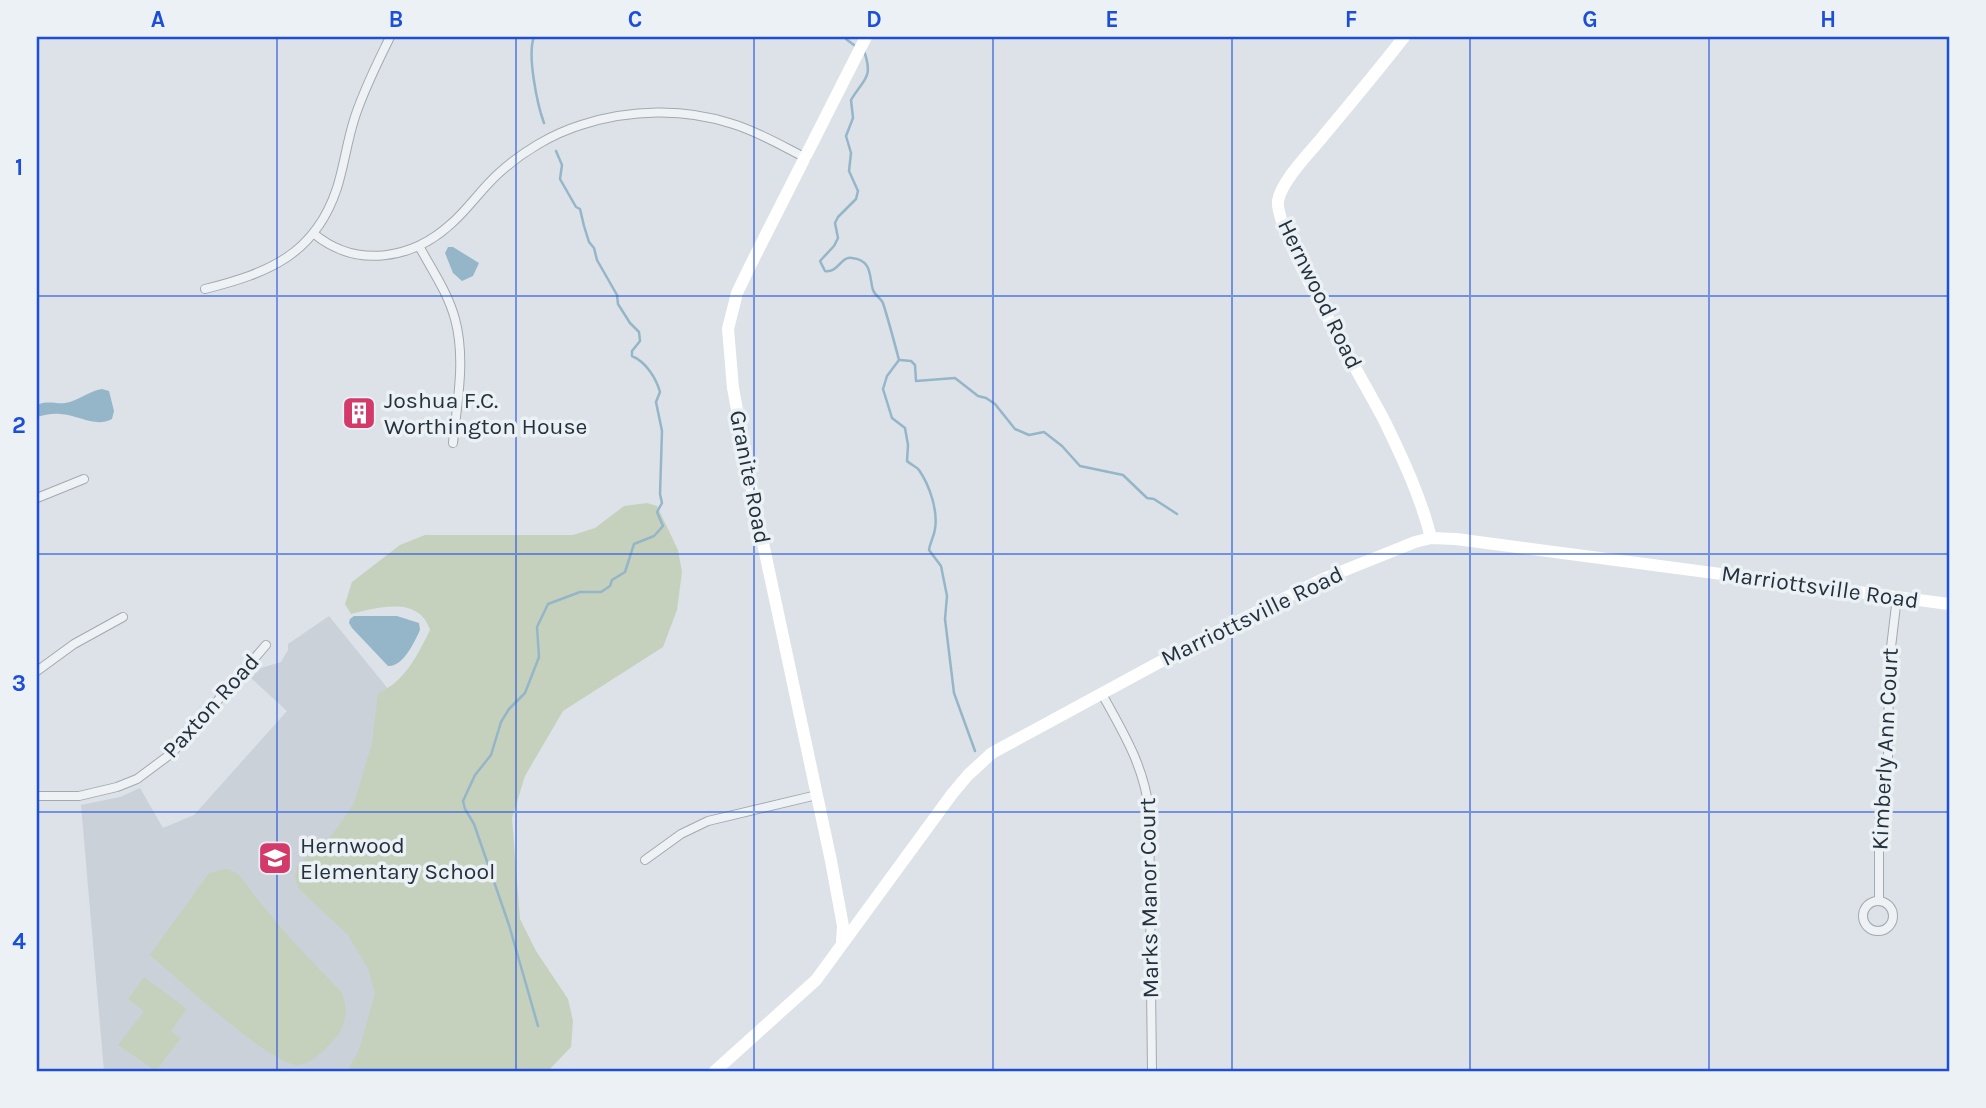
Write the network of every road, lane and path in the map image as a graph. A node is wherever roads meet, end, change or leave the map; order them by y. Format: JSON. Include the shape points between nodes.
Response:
{"nodes":[{"id":1,"x":390,"y":37,"type":"edge"},
{"id":2,"x":866,"y":37,"type":"edge"},
{"id":3,"x":1404,"y":37,"type":"edge"},
{"id":4,"x":806,"y":158,"type":"junction"},
{"id":5,"x":313,"y":233,"type":"junction"},
{"id":6,"x":419,"y":246,"type":"junction"},
{"id":7,"x":205,"y":289,"type":"dead end"},
{"id":8,"x":453,"y":443,"type":"dead end"},
{"id":9,"x":84,"y":480,"type":"dead end"},
{"id":10,"x":37,"y":498,"type":"edge"},
{"id":11,"x":1431,"y":538,"type":"junction"},
{"id":12,"x":1897,"y":597,"type":"junction"},
{"id":13,"x":1949,"y":604,"type":"edge"},
{"id":14,"x":123,"y":617,"type":"dead end"},
{"id":15,"x":266,"y":645,"type":"dead end"},
{"id":16,"x":37,"y":671,"type":"edge"},
{"id":17,"x":1102,"y":694,"type":"junction"},
{"id":18,"x":817,"y":794,"type":"junction"},
{"id":19,"x":37,"y":796,"type":"edge"},
{"id":20,"x":645,"y":860,"type":"dead end"},
{"id":21,"x":1879,"y":901,"type":"dead end"},
{"id":22,"x":842,"y":943,"type":"junction"},
{"id":23,"x":715,"y":1071,"type":"edge"},
{"id":24,"x":1152,"y":1071,"type":"edge"}],
"edges":[{"from":1,"to":5,"type":"street","via":[[355,119],[332,202]]},
{"from":2,"to":4,"type":"street","name":"Granite Road"},
{"from":3,"to":11,"type":"street","name":"Hernwood Road","via":[[1287,182],[1278,201],[1303,268],[1395,445]]},
{"from":4,"to":6,"type":"street","via":[[754,132],[709,118],[662,112],[606,118],[561,132],[521,155],[485,186],[455,221]]},
{"from":4,"to":18,"type":"street","name":"Granite Road","via":[[737,293],[728,347],[747,465]]},
{"from":5,"to":6,"type":"street","via":[[333,248],[359,256],[391,256]]},
{"from":5,"to":7,"type":"street","via":[[270,269]]},
{"from":6,"to":8,"type":"street","via":[[457,328],[460,365]]},
{"from":9,"to":10,"type":"street"},
{"from":11,"to":12,"type":"street","name":"Marriottsville Road"},
{"from":11,"to":17,"type":"street","name":"Marriottsville Road","via":[[1323,579]]},
{"from":12,"to":13,"type":"street","name":"Marriottsville Road"},
{"from":12,"to":21,"type":"street","name":"Kimberly Ann Court","via":[[1889,664],[1888,759],[1878,834]]},
{"from":14,"to":16,"type":"street"},
{"from":15,"to":19,"type":"street","name":"Paxton Road","via":[[172,753],[137,779],[79,796]]},
{"from":17,"to":22,"type":"street","name":"Marriottsville Road","via":[[984,759],[947,800]]},
{"from":17,"to":24,"type":"street","name":"Marks Manor Court","via":[[1133,750],[1148,800]]},
{"from":18,"to":20,"type":"street","via":[[708,821]]},
{"from":18,"to":22,"type":"street","name":"Granite Road","via":[[843,926]]},
{"from":22,"to":23,"type":"street","name":"Marriottsville Road","via":[[816,980]]}]}
